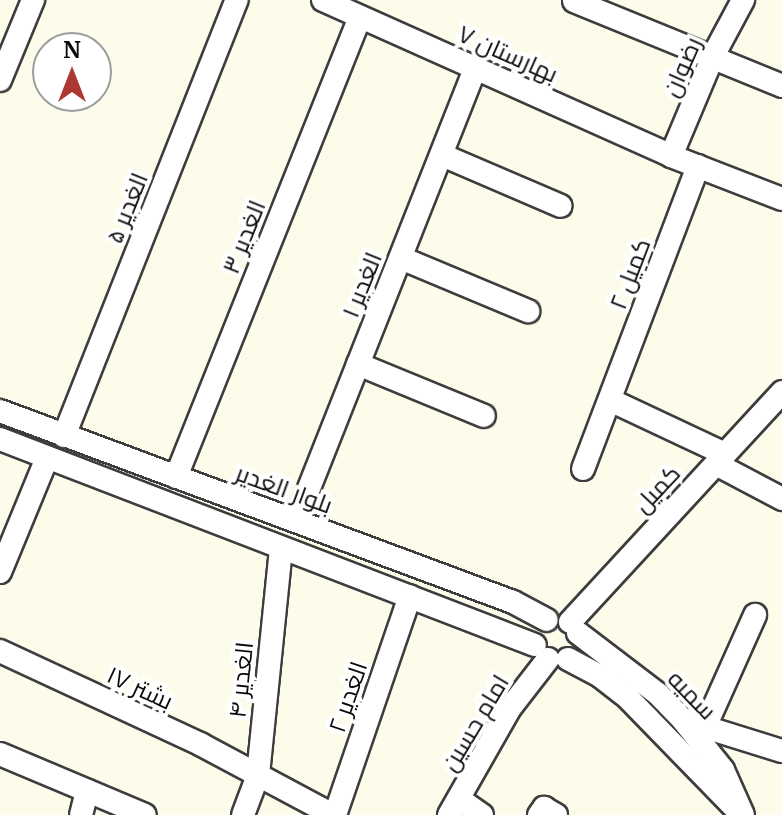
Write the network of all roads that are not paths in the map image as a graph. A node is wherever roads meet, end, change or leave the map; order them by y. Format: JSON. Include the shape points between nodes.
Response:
{"nodes":[{"id":1,"x":33,"y":0,"type":"edge"},
{"id":2,"x":237,"y":0,"type":"edge"},
{"id":3,"x":323,"y":0,"type":"edge"},
{"id":4,"x":743,"y":0,"type":"edge"},
{"id":5,"x":574,"y":1,"type":"edge"},
{"id":6,"x":360,"y":17,"type":"junction"},
{"id":7,"x":713,"y":56,"type":"junction"},
{"id":8,"x":475,"y":68,"type":"junction"},
{"id":9,"x":0,"y":80,"type":"edge"},
{"id":10,"x":782,"y":86,"type":"edge"},
{"id":11,"x":442,"y":155,"type":"junction"},
{"id":12,"x":671,"y":156,"type":"junction"},
{"id":13,"x":698,"y":166,"type":"junction"},
{"id":14,"x":782,"y":199,"type":"edge"},
{"id":15,"x":561,"y":206,"type":"dead end"},
{"id":16,"x":401,"y":258,"type":"junction"},
{"id":17,"x":528,"y":311,"type":"dead end"},
{"id":18,"x":358,"y":364,"type":"junction"},
{"id":19,"x":782,"y":392,"type":"edge"},
{"id":20,"x":610,"y":400,"type":"junction"},
{"id":21,"x":0,"y":411,"type":"edge"},
{"id":22,"x":484,"y":416,"type":"dead end"},
{"id":23,"x":64,"y":436,"type":"junction"},
{"id":24,"x":0,"y":439,"type":"edge"},
{"id":25,"x":47,"y":458,"type":"junction"},
{"id":26,"x":720,"y":459,"type":"junction"},
{"id":27,"x":583,"y":469,"type":"dead end"},
{"id":28,"x":176,"y":477,"type":"junction"},
{"id":29,"x":782,"y":499,"type":"edge"},
{"id":30,"x":296,"y":521,"type":"junction"},
{"id":31,"x":281,"y":549,"type":"junction"},
{"id":32,"x":0,"y":572,"type":"edge"},
{"id":33,"x":410,"y":596,"type":"junction"},
{"id":34,"x":755,"y":615,"type":"dead end"},
{"id":35,"x":547,"y":620,"type":"junction"},
{"id":36,"x":574,"y":628,"type":"junction"},
{"id":37,"x":0,"y":651,"type":"edge"},
{"id":38,"x":550,"y":654,"type":"junction"},
{"id":39,"x":683,"y":720,"type":"junction"},
{"id":40,"x":705,"y":727,"type":"junction"},
{"id":41,"x":782,"y":751,"type":"edge"},
{"id":42,"x":0,"y":754,"type":"edge"},
{"id":43,"x":258,"y":775,"type":"junction"},
{"id":44,"x":87,"y":791,"type":"junction"},
{"id":45,"x":454,"y":807,"type":"edge"},
{"id":46,"x":81,"y":815,"type":"edge"},
{"id":47,"x":145,"y":815,"type":"edge"},
{"id":48,"x":243,"y":815,"type":"edge"},
{"id":49,"x":334,"y":815,"type":"edge"},
{"id":50,"x":482,"y":815,"type":"edge"},
{"id":51,"x":539,"y":815,"type":"edge"},
{"id":52,"x":556,"y":815,"type":"edge"},
{"id":53,"x":742,"y":815,"type":"edge"}],
"edges":[{"from":1,"to":9,"type":"street"},
{"from":2,"to":23,"type":"street","name":"الغدیر ۵"},
{"from":3,"to":6,"type":"street","name":"بهارستان ۷"},
{"from":4,"to":7,"type":"street","name":"رضوان"},
{"from":5,"to":7,"type":"street"},
{"from":6,"to":8,"type":"street","name":"بهارستان ۷"},
{"from":6,"to":28,"type":"street","name":"الغدیر ۳"},
{"from":7,"to":10,"type":"street"},
{"from":7,"to":12,"type":"street","name":"رضوان"},
{"from":8,"to":11,"type":"street","name":"الغدیر ۱"},
{"from":8,"to":12,"type":"street","name":"بهارستان ۷"},
{"from":11,"to":15,"type":"street"},
{"from":11,"to":16,"type":"street","name":"الغدیر ۱"},
{"from":12,"to":13,"type":"street","name":"بهارستان ۷"},
{"from":13,"to":14,"type":"street","name":"بهارستان ۷"},
{"from":13,"to":20,"type":"street","name":"کمیل ۲"},
{"from":16,"to":17,"type":"street"},
{"from":16,"to":18,"type":"street","name":"الغدیر ۱"},
{"from":18,"to":22,"type":"street"},
{"from":18,"to":30,"type":"street","name":"الغدیر ۱"},
{"from":19,"to":26,"type":"street","name":"کمیل"},
{"from":20,"to":26,"type":"street"},
{"from":20,"to":27,"type":"street","name":"کمیل ۲"},
{"from":21,"to":23,"type":"street","name":"بلوار الغدیر"},
{"from":23,"to":28,"type":"street","name":"بلوار الغدیر"},
{"from":24,"to":25,"type":"street"},
{"from":25,"to":31,"type":"street"},
{"from":25,"to":32,"type":"street"},
{"from":26,"to":29,"type":"street"},
{"from":26,"to":36,"type":"street","name":"کمیل"},
{"from":28,"to":30,"type":"street","name":"بلوار الغدیر"},
{"from":30,"to":35,"type":"street","name":"بلوار الغدیر","via":[[513,602]]},
{"from":31,"to":33,"type":"street"},
{"from":31,"to":43,"type":"street","name":"الغدیر ۴"},
{"from":33,"to":38,"type":"street"},
{"from":33,"to":49,"type":"street","name":"الغدیر ۲"},
{"from":34,"to":40,"type":"street"},
{"from":35,"to":36,"type":"street","via":[[559,618]]},
{"from":35,"to":38,"type":"street","via":[[538,628]]},
{"from":36,"to":38,"type":"street","via":[[578,648]]},
{"from":36,"to":39,"type":"street","name":"سمیه"},
{"from":37,"to":43,"type":"street","name":"بشتر ۱۷"},
{"from":38,"to":45,"type":"street","name":"امام حسین","via":[[510,708]]},
{"from":38,"to":53,"type":"street","name":"سمیه","via":[[600,676],[628,698]]},
{"from":39,"to":40,"type":"street"},
{"from":39,"to":53,"type":"street","name":"سمیه","via":[[723,770]]},
{"from":40,"to":41,"type":"street"},
{"from":42,"to":44,"type":"street"},
{"from":43,"to":48,"type":"street","name":"الغدیر ۴"},
{"from":43,"to":49,"type":"street","name":"بشتر ۱۷"},
{"from":44,"to":46,"type":"street"},
{"from":44,"to":47,"type":"street"},
{"from":45,"to":50,"type":"street"},
{"from":51,"to":52,"type":"street","via":[[544,808]]}]}
